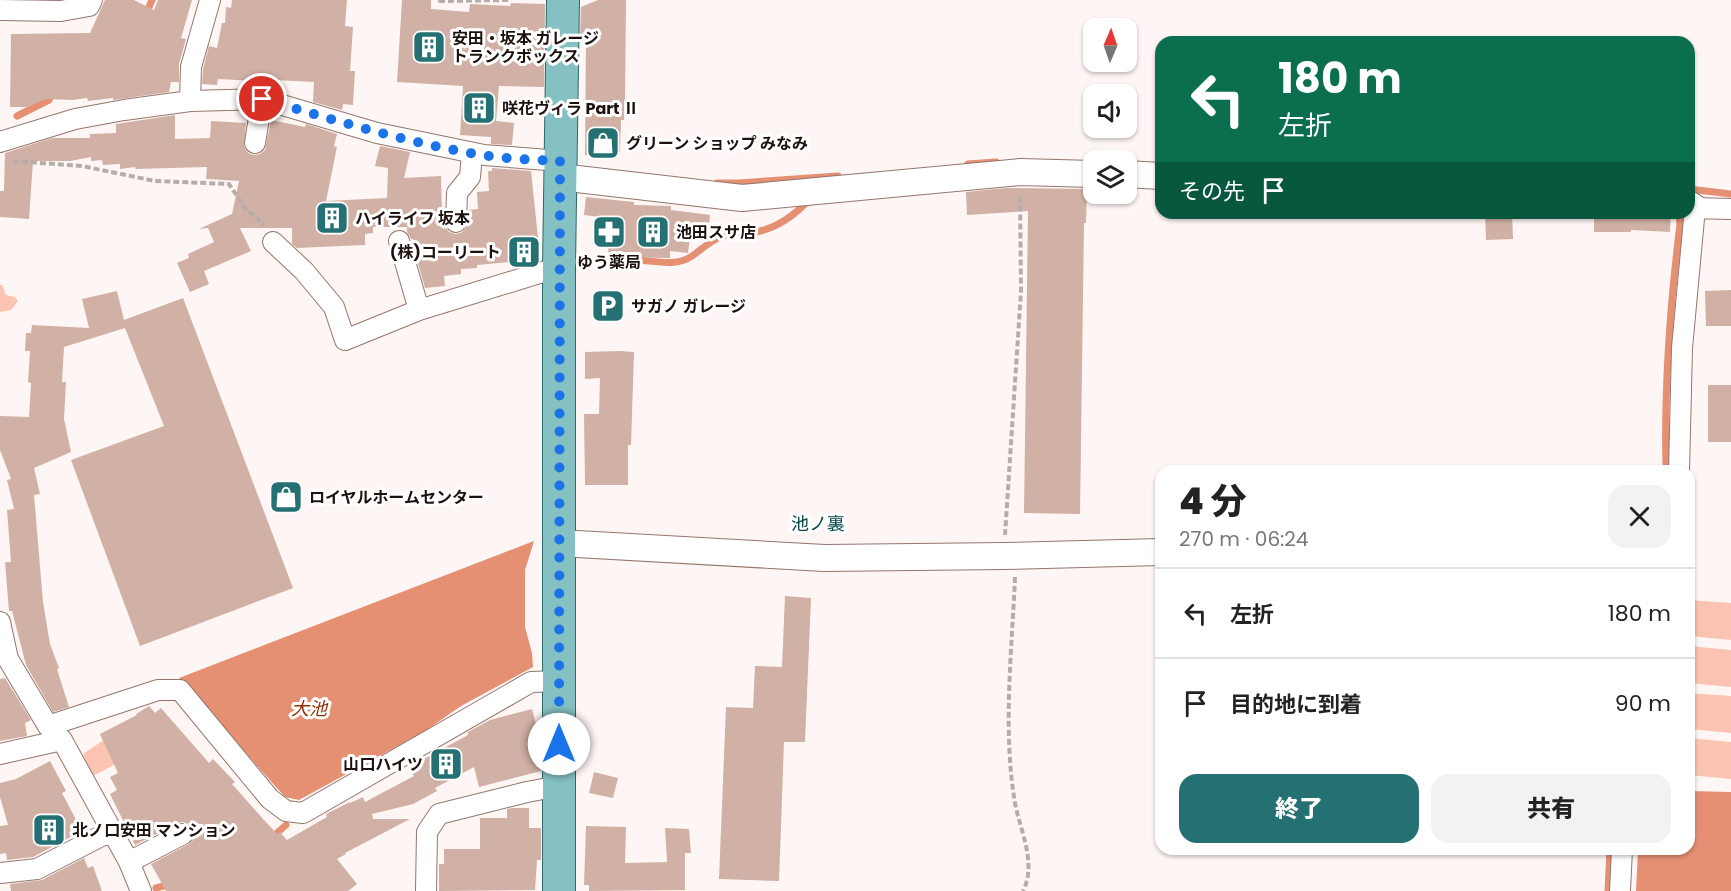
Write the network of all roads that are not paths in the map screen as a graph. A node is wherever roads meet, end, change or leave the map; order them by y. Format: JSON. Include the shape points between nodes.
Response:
{"nodes":[{"id":1,"x":92,"y":0,"type":"edge"},
{"id":2,"x":210,"y":0,"type":"edge"},
{"id":3,"x":563,"y":0,"type":"edge"},
{"id":4,"x":0,"y":10,"type":"edge"},
{"id":5,"x":262,"y":99,"type":"junction"},
{"id":6,"x":190,"y":101,"type":"junction"},
{"id":7,"x":0,"y":142,"type":"edge"},
{"id":8,"x":255,"y":143,"type":"dead end"},
{"id":9,"x":472,"y":153,"type":"junction"},
{"id":10,"x":560,"y":169,"type":"junction"},
{"id":11,"x":1083,"y":174,"type":"edge"},
{"id":12,"x":1137,"y":175,"type":"edge"},
{"id":13,"x":1155,"y":176,"type":"edge"},
{"id":14,"x":1695,"y":206,"type":"edge"},
{"id":15,"x":1731,"y":209,"type":"edge"},
{"id":16,"x":1691,"y":219,"type":"edge"},
{"id":17,"x":456,"y":222,"type":"dead end"},
{"id":18,"x":399,"y":241,"type":"dead end"},
{"id":19,"x":273,"y":242,"type":"road end"},
{"id":20,"x":559,"y":267,"type":"junction"},
{"id":21,"x":419,"y":310,"type":"junction"},
{"id":22,"x":1679,"y":465,"type":"edge"},
{"id":23,"x":559,"y":543,"type":"junction"},
{"id":24,"x":1155,"y":552,"type":"edge"},
{"id":25,"x":0,"y":622,"type":"edge"},
{"id":26,"x":4,"y":660,"type":"edge"},
{"id":27,"x":559,"y":681,"type":"junction"},
{"id":28,"x":55,"y":733,"type":"junction"},
{"id":29,"x":0,"y":754,"type":"edge"},
{"id":30,"x":559,"y":786,"type":"junction"},
{"id":31,"x":111,"y":831,"type":"junction"},
{"id":32,"x":183,"y":834,"type":"dead end"},
{"id":33,"x":1622,"y":855,"type":"edge"},
{"id":34,"x":129,"y":862,"type":"junction"},
{"id":35,"x":0,"y":873,"type":"edge"},
{"id":36,"x":141,"y":891,"type":"edge"},
{"id":37,"x":426,"y":891,"type":"edge"},
{"id":38,"x":559,"y":891,"type":"edge"},
{"id":39,"x":1620,"y":891,"type":"edge"}],
"edges":[{"from":1,"to":4,"type":"street","via":[[89,6],[61,10]]},
{"from":2,"to":6,"type":"street","via":[[191,67]]},
{"from":3,"to":10,"type":"main road"},
{"from":5,"to":6,"type":"street"},
{"from":5,"to":8,"type":"street"},
{"from":5,"to":9,"type":"street","via":[[377,133]]},
{"from":6,"to":7,"type":"street","via":[[75,119]]},
{"from":9,"to":10,"type":"street"},
{"from":9,"to":17,"type":"street","via":[[470,177],[457,193]]},
{"from":10,"to":11,"type":"street","via":[[742,198],[1020,172]]},
{"from":10,"to":20,"type":"main road"},
{"from":12,"to":13,"type":"street"},
{"from":14,"to":15,"type":"street"},
{"from":16,"to":22,"type":"street"},
{"from":18,"to":21,"type":"street"},
{"from":19,"to":21,"type":"street","via":[[334,307],[345,340]]},
{"from":20,"to":21,"type":"street"},
{"from":20,"to":23,"type":"main road"},
{"from":23,"to":24,"type":"street","via":[[824,558]]},
{"from":23,"to":27,"type":"main road"},
{"from":25,"to":26,"type":"street"},
{"from":26,"to":28,"type":"street"},
{"from":27,"to":28,"type":"street","via":[[531,682],[303,813],[286,811],[270,799],[180,690],[159,690]]},
{"from":27,"to":30,"type":"main road"},
{"from":28,"to":29,"type":"street"},
{"from":28,"to":31,"type":"street"},
{"from":30,"to":37,"type":"street","via":[[439,814],[427,832]]},
{"from":30,"to":38,"type":"main road"},
{"from":31,"to":34,"type":"street"},
{"from":31,"to":35,"type":"street","via":[[37,869]]},
{"from":32,"to":34,"type":"street"},
{"from":33,"to":39,"type":"street"},
{"from":34,"to":36,"type":"street"}]}
